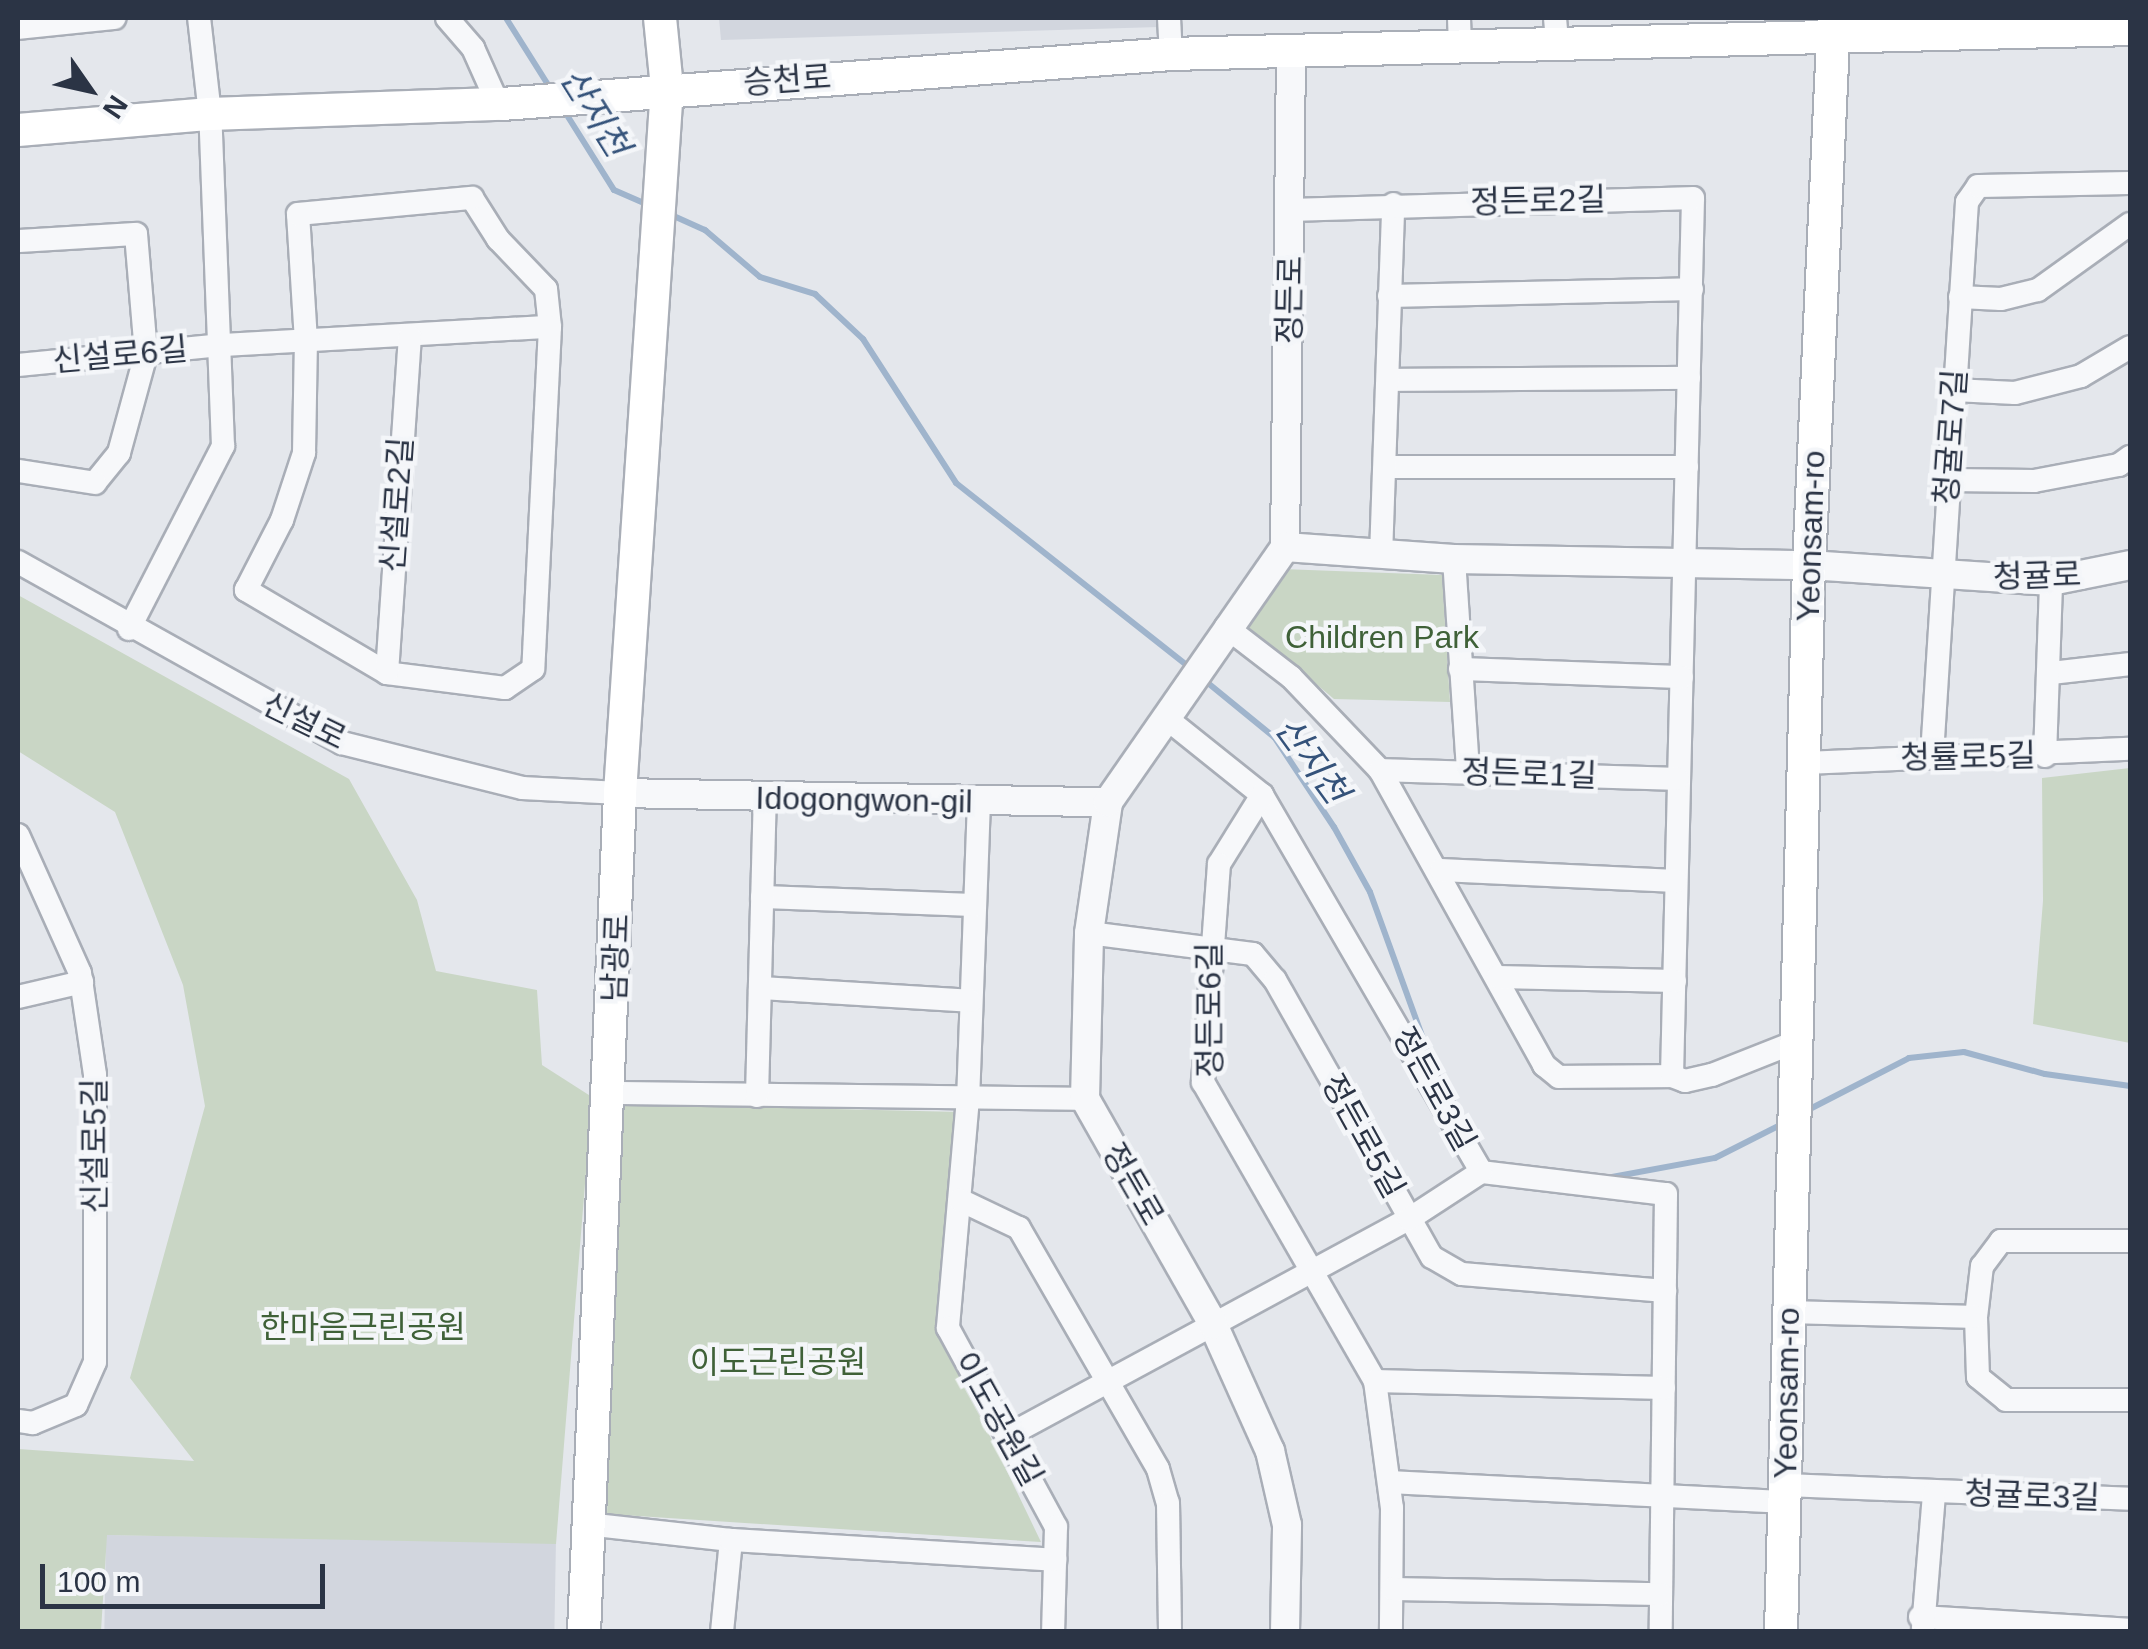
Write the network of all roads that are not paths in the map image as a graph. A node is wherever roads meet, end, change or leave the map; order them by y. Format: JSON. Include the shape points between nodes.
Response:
{"nodes":[{"id":1,"x":114,"y":18,"type":"edge"},
{"id":2,"x":200,"y":18,"type":"edge"},
{"id":3,"x":446,"y":18,"type":"edge"},
{"id":4,"x":660,"y":18,"type":"edge"},
{"id":5,"x":1169,"y":18,"type":"edge"},
{"id":6,"x":2050,"y":24,"type":"edge"},
{"id":7,"x":1835,"y":26,"type":"edge"},
{"id":8,"x":18,"y":28,"type":"edge"},
{"id":9,"x":1556,"y":28,"type":"edge"},
{"id":10,"x":1638,"y":28,"type":"edge"},
{"id":11,"x":2130,"y":28,"type":"edge"},
{"id":12,"x":1460,"y":30,"type":"edge"},
{"id":13,"x":1291,"y":52,"type":"junction"},
{"id":14,"x":1171,"y":54,"type":"junction"},
{"id":15,"x":667,"y":88,"type":"junction"},
{"id":16,"x":500,"y":104,"type":"junction"},
{"id":17,"x":210,"y":114,"type":"junction"},
{"id":18,"x":18,"y":130,"type":"edge"},
{"id":19,"x":2130,"y":183,"type":"edge"},
{"id":20,"x":1393,"y":204,"type":"junction"},
{"id":21,"x":1292,"y":210,"type":"junction"},
{"id":22,"x":2130,"y":224,"type":"edge"},
{"id":23,"x":18,"y":241,"type":"edge"},
{"id":24,"x":1692,"y":289,"type":"junction"},
{"id":25,"x":1390,"y":296,"type":"junction"},
{"id":26,"x":1960,"y":297,"type":"junction"},
{"id":27,"x":550,"y":326,"type":"junction"},
{"id":28,"x":410,"y":337,"type":"junction"},
{"id":29,"x":306,"y":341,"type":"junction"},
{"id":30,"x":223,"y":345,"type":"junction"},
{"id":31,"x":2130,"y":347,"type":"edge"},
{"id":32,"x":146,"y":354,"type":"junction"},
{"id":33,"x":18,"y":364,"type":"edge"},
{"id":34,"x":1688,"y":378,"type":"junction"},
{"id":35,"x":1388,"y":380,"type":"junction"},
{"id":36,"x":1954,"y":390,"type":"junction"},
{"id":37,"x":2130,"y":457,"type":"edge"},
{"id":38,"x":1386,"y":467,"type":"junction"},
{"id":39,"x":1687,"y":467,"type":"junction"},
{"id":40,"x":18,"y":471,"type":"edge"},
{"id":41,"x":1948,"y":480,"type":"junction"},
{"id":42,"x":1284,"y":547,"type":"junction"},
{"id":43,"x":1381,"y":556,"type":"junction"},
{"id":44,"x":1454,"y":558,"type":"junction"},
{"id":45,"x":18,"y":562,"type":"edge"},
{"id":46,"x":1684,"y":564,"type":"junction"},
{"id":47,"x":1809,"y":564,"type":"junction"},
{"id":48,"x":2130,"y":565,"type":"edge"},
{"id":49,"x":1943,"y":577,"type":"junction"},
{"id":50,"x":2051,"y":581,"type":"junction"},
{"id":51,"x":1226,"y":627,"type":"junction"},
{"id":52,"x":129,"y":629,"type":"junction"},
{"id":53,"x":2130,"y":664,"type":"edge"},
{"id":54,"x":1460,"y":669,"type":"junction"},
{"id":55,"x":386,"y":673,"type":"junction"},
{"id":56,"x":2052,"y":674,"type":"junction"},
{"id":57,"x":1682,"y":677,"type":"junction"},
{"id":58,"x":1162,"y":724,"type":"junction"},
{"id":59,"x":2130,"y":749,"type":"edge"},
{"id":60,"x":1932,"y":755,"type":"junction"},
{"id":61,"x":2045,"y":756,"type":"junction"},
{"id":62,"x":1805,"y":763,"type":"junction"},
{"id":63,"x":1380,"y":770,"type":"junction"},
{"id":64,"x":1468,"y":772,"type":"junction"},
{"id":65,"x":1678,"y":779,"type":"junction"},
{"id":66,"x":620,"y":792,"type":"junction"},
{"id":67,"x":1262,"y":795,"type":"junction"},
{"id":68,"x":765,"y":800,"type":"junction"},
{"id":69,"x":979,"y":801,"type":"junction"},
{"id":70,"x":1108,"y":802,"type":"junction"},
{"id":71,"x":18,"y":835,"type":"edge"},
{"id":72,"x":1441,"y":870,"type":"junction"},
{"id":73,"x":1676,"y":882,"type":"junction"},
{"id":74,"x":762,"y":897,"type":"junction"},
{"id":75,"x":975,"y":905,"type":"junction"},
{"id":76,"x":1089,"y":933,"type":"junction"},
{"id":77,"x":1208,"y":946,"type":"junction"},
{"id":78,"x":1498,"y":977,"type":"junction"},
{"id":79,"x":82,"y":982,"type":"junction"},
{"id":80,"x":1675,"y":982,"type":"junction"},
{"id":81,"x":760,"y":988,"type":"junction"},
{"id":82,"x":18,"y":997,"type":"edge"},
{"id":83,"x":972,"y":1001,"type":"junction"},
{"id":84,"x":1798,"y":1048,"type":"junction"},
{"id":85,"x":1672,"y":1076,"type":"junction"},
{"id":86,"x":612,"y":1093,"type":"junction"},
{"id":87,"x":757,"y":1096,"type":"junction"},
{"id":88,"x":968,"y":1098,"type":"junction"},
{"id":89,"x":1085,"y":1100,"type":"junction"},
{"id":90,"x":1480,"y":1172,"type":"junction"},
{"id":91,"x":960,"y":1200,"type":"junction"},
{"id":92,"x":1409,"y":1218,"type":"junction"},
{"id":93,"x":2130,"y":1241,"type":"edge"},
{"id":94,"x":1312,"y":1270,"type":"junction"},
{"id":95,"x":1665,"y":1291,"type":"junction"},
{"id":96,"x":1789,"y":1312,"type":"junction"},
{"id":97,"x":1976,"y":1316,"type":"junction"},
{"id":98,"x":1212,"y":1324,"type":"junction"},
{"id":99,"x":1111,"y":1379,"type":"junction"},
{"id":100,"x":1375,"y":1381,"type":"junction"},
{"id":101,"x":1664,"y":1388,"type":"junction"},
{"id":102,"x":2130,"y":1400,"type":"edge"},
{"id":103,"x":18,"y":1421,"type":"edge"},
{"id":104,"x":1009,"y":1435,"type":"junction"},
{"id":105,"x":1389,"y":1482,"type":"junction"},
{"id":106,"x":1786,"y":1493,"type":"junction"},
{"id":107,"x":1934,"y":1493,"type":"junction"},
{"id":108,"x":1662,"y":1494,"type":"junction"},
{"id":109,"x":2130,"y":1500,"type":"edge"},
{"id":110,"x":586,"y":1524,"type":"junction"},
{"id":111,"x":731,"y":1540,"type":"junction"},
{"id":112,"x":1055,"y":1560,"type":"junction"},
{"id":113,"x":1392,"y":1589,"type":"junction"},
{"id":114,"x":1661,"y":1594,"type":"junction"},
{"id":115,"x":1922,"y":1624,"type":"edge"},
{"id":116,"x":2130,"y":1630,"type":"edge"},
{"id":117,"x":584,"y":1632,"type":"edge"},
{"id":118,"x":722,"y":1632,"type":"edge"},
{"id":119,"x":1053,"y":1632,"type":"edge"},
{"id":120,"x":1170,"y":1632,"type":"edge"},
{"id":121,"x":1284,"y":1632,"type":"edge"},
{"id":122,"x":1391,"y":1632,"type":"edge"},
{"id":123,"x":1661,"y":1632,"type":"edge"},
{"id":124,"x":1781,"y":1632,"type":"edge"}],
"edges":[{"from":1,"to":8,"type":"street"},
{"from":2,"to":17,"type":"street"},
{"from":3,"to":16,"type":"street","via":[[473,48]]},
{"from":4,"to":15,"type":"main road"},
{"from":5,"to":14,"type":"street"},
{"from":6,"to":7,"type":"main road","name":"승천로"},
{"from":6,"to":11,"type":"main road","name":"승천로"},
{"from":7,"to":10,"type":"main road","name":"승천로"},
{"from":7,"to":47,"type":"main road","name":"Yeonsam-ro"},
{"from":9,"to":10,"type":"main road","name":"승천로"},
{"from":9,"to":12,"type":"main road","name":"승천로"},
{"from":12,"to":13,"type":"main road","name":"승천로"},
{"from":13,"to":14,"type":"main road","name":"승천로"},
{"from":13,"to":21,"type":"street","name":"정든로"},
{"from":14,"to":15,"type":"main road","name":"승천로"},
{"from":15,"to":16,"type":"main road","name":"승천로"},
{"from":15,"to":66,"type":"main road","name":"남광로"},
{"from":16,"to":17,"type":"main road","name":"승천로"},
{"from":17,"to":18,"type":"main road","name":"승천로"},
{"from":17,"to":30,"type":"street"},
{"from":19,"to":26,"type":"street","name":"청귤로7길","via":[[1978,186],[1967,202]]},
{"from":20,"to":21,"type":"street","name":"정든로2길"},
{"from":20,"to":24,"type":"street","name":"정든로2길","via":[[1693,198]]},
{"from":20,"to":25,"type":"street"},
{"from":21,"to":42,"type":"street","name":"정든로"},
{"from":22,"to":26,"type":"street","via":[[2038,290]]},
{"from":23,"to":32,"type":"street","via":[[136,234]]},
{"from":24,"to":25,"type":"street"},
{"from":24,"to":34,"type":"street","name":"정든로2길"},
{"from":25,"to":35,"type":"street"},
{"from":26,"to":36,"type":"street","name":"청귤로7길"},
{"from":27,"to":28,"type":"street"},
{"from":27,"to":29,"type":"street","via":[[546,290],[498,240],[472,198],[298,214]]},
{"from":27,"to":55,"type":"street","via":[[533,669],[505,688]]},
{"from":28,"to":29,"type":"street"},
{"from":28,"to":55,"type":"street","name":"신설로2길"},
{"from":29,"to":30,"type":"street"},
{"from":29,"to":55,"type":"street","via":[[304,453],[282,520],[246,590]]},
{"from":30,"to":32,"type":"street","name":"신설로6길"},
{"from":30,"to":52,"type":"street","via":[[223,446]]},
{"from":31,"to":36,"type":"street","via":[[2081,376],[2015,393]]},
{"from":32,"to":33,"type":"street","name":"신설로6길"},
{"from":32,"to":40,"type":"street","via":[[119,453],[96,484]]},
{"from":34,"to":35,"type":"street"},
{"from":34,"to":39,"type":"street","name":"정든로2길"},
{"from":35,"to":38,"type":"street"},
{"from":36,"to":41,"type":"street","name":"청귤로7길"},
{"from":37,"to":41,"type":"street","via":[[2120,465],[2034,481]]},
{"from":38,"to":39,"type":"street"},
{"from":38,"to":43,"type":"street"},
{"from":39,"to":46,"type":"street","name":"정든로2길"},
{"from":41,"to":49,"type":"street","name":"청귤로7길"},
{"from":42,"to":43,"type":"street"},
{"from":42,"to":51,"type":"street"},
{"from":43,"to":44,"type":"street"},
{"from":44,"to":46,"type":"street"},
{"from":44,"to":54,"type":"street"},
{"from":45,"to":52,"type":"street","name":"신설로"},
{"from":46,"to":47,"type":"street"},
{"from":46,"to":57,"type":"street"},
{"from":47,"to":49,"type":"street","name":"청귤로"},
{"from":47,"to":62,"type":"main road","name":"Yeonsam-ro"},
{"from":48,"to":50,"type":"street","name":"청귤로"},
{"from":49,"to":50,"type":"street","name":"청귤로"},
{"from":49,"to":60,"type":"street"},
{"from":50,"to":56,"type":"street"},
{"from":51,"to":58,"type":"street"},
{"from":51,"to":63,"type":"street","via":[[1290,676]]},
{"from":52,"to":66,"type":"street","name":"신설로","via":[[342,743],[522,788]]},
{"from":53,"to":56,"type":"street"},
{"from":54,"to":57,"type":"street"},
{"from":54,"to":64,"type":"street"},
{"from":56,"to":61,"type":"street"},
{"from":57,"to":65,"type":"street"},
{"from":58,"to":67,"type":"street","name":"정든로3길"},
{"from":58,"to":70,"type":"street"},
{"from":59,"to":61,"type":"street","name":"청률로5길"},
{"from":60,"to":61,"type":"street","name":"청률로5길"},
{"from":60,"to":62,"type":"street","name":"청률로5길"},
{"from":62,"to":84,"type":"main road","name":"Yeonsam-ro"},
{"from":63,"to":64,"type":"street","name":"정든로1길"},
{"from":63,"to":72,"type":"street"},
{"from":64,"to":65,"type":"street","name":"정든로1길"},
{"from":65,"to":73,"type":"street"},
{"from":66,"to":68,"type":"street","name":"Idogongwon-gil"},
{"from":66,"to":86,"type":"main road","name":"남광로"},
{"from":67,"to":77,"type":"street","name":"정든로6길","via":[[1219,864]]},
{"from":67,"to":90,"type":"street","name":"정든로3길"},
{"from":68,"to":69,"type":"street","name":"Idogongwon-gil"},
{"from":68,"to":74,"type":"street"},
{"from":69,"to":70,"type":"street","name":"Idogongwon-gil"},
{"from":69,"to":75,"type":"street","name":"이도공원길"},
{"from":70,"to":76,"type":"street"},
{"from":71,"to":79,"type":"street","name":"신설로5길"},
{"from":72,"to":73,"type":"street"},
{"from":72,"to":78,"type":"street"},
{"from":73,"to":80,"type":"street"},
{"from":74,"to":75,"type":"street"},
{"from":74,"to":81,"type":"street"},
{"from":75,"to":83,"type":"street","name":"이도공원길"},
{"from":76,"to":77,"type":"street","name":"정든로5길"},
{"from":76,"to":89,"type":"street"},
{"from":77,"to":92,"type":"street","name":"정든로5길","via":[[1253,954],[1275,980]]},
{"from":77,"to":94,"type":"street","name":"정든로6길","via":[[1203,1082]]},
{"from":78,"to":80,"type":"street"},
{"from":78,"to":85,"type":"street","via":[[1544,1065],[1559,1077]]},
{"from":79,"to":82,"type":"street"},
{"from":79,"to":103,"type":"street","name":"신설로5길","via":[[95,1075],[95,1362],[76,1405],[33,1423]]},
{"from":80,"to":85,"type":"street"},
{"from":81,"to":83,"type":"street"},
{"from":81,"to":87,"type":"street"},
{"from":83,"to":88,"type":"street","name":"이도공원길"},
{"from":84,"to":85,"type":"street","via":[[1686,1081]]},
{"from":84,"to":96,"type":"main road","name":"Yeonsam-ro"},
{"from":86,"to":87,"type":"street"},
{"from":86,"to":110,"type":"main road","name":"남광로"},
{"from":87,"to":88,"type":"street"},
{"from":88,"to":89,"type":"street"},
{"from":88,"to":91,"type":"street","name":"이도공원길"},
{"from":89,"to":98,"type":"street","name":"정든로"},
{"from":90,"to":92,"type":"street"},
{"from":90,"to":95,"type":"street","name":"정든로3길","via":[[1666,1194]]},
{"from":91,"to":99,"type":"street","via":[[1020,1228]]},
{"from":91,"to":104,"type":"street","name":"이도공원길","via":[[948,1328]]},
{"from":92,"to":94,"type":"street"},
{"from":92,"to":95,"type":"street","name":"정든로5길","via":[[1432,1257],[1462,1274]]},
{"from":93,"to":97,"type":"street","via":[[2001,1242],[1982,1266]]},
{"from":94,"to":98,"type":"street"},
{"from":94,"to":100,"type":"street","name":"정든로6길"},
{"from":95,"to":101,"type":"street","name":"정든로3길"},
{"from":96,"to":97,"type":"street"},
{"from":96,"to":106,"type":"main road","name":"Yeonsam-ro"},
{"from":97,"to":102,"type":"street","via":[[1978,1376],[2006,1400]]},
{"from":98,"to":99,"type":"street"},
{"from":98,"to":121,"type":"street","name":"정든로","via":[[1270,1451],[1286,1525]]},
{"from":99,"to":104,"type":"street"},
{"from":99,"to":120,"type":"street","via":[[1158,1469],[1168,1503]]},
{"from":100,"to":101,"type":"street"},
{"from":100,"to":105,"type":"street","name":"정든로6길"},
{"from":101,"to":108,"type":"street","name":"정든로3길"},
{"from":104,"to":112,"type":"street","name":"이도공원길","via":[[1056,1527]]},
{"from":105,"to":108,"type":"street"},
{"from":105,"to":113,"type":"street","name":"정든로6길"},
{"from":106,"to":107,"type":"street","name":"청귤로3길"},
{"from":106,"to":108,"type":"street"},
{"from":106,"to":124,"type":"main road","name":"Yeonsam-ro"},
{"from":107,"to":109,"type":"street","name":"청귤로3길"},
{"from":107,"to":115,"type":"street"},
{"from":108,"to":114,"type":"street","name":"정든로3길"},
{"from":110,"to":111,"type":"street"},
{"from":110,"to":117,"type":"main road","name":"남광로"},
{"from":111,"to":112,"type":"street"},
{"from":111,"to":118,"type":"street"},
{"from":112,"to":119,"type":"street","name":"이도공원길"},
{"from":113,"to":114,"type":"street"},
{"from":113,"to":122,"type":"street","name":"정든로6길"},
{"from":114,"to":123,"type":"street","name":"정든로3길"},
{"from":115,"to":116,"type":"street"}]}
